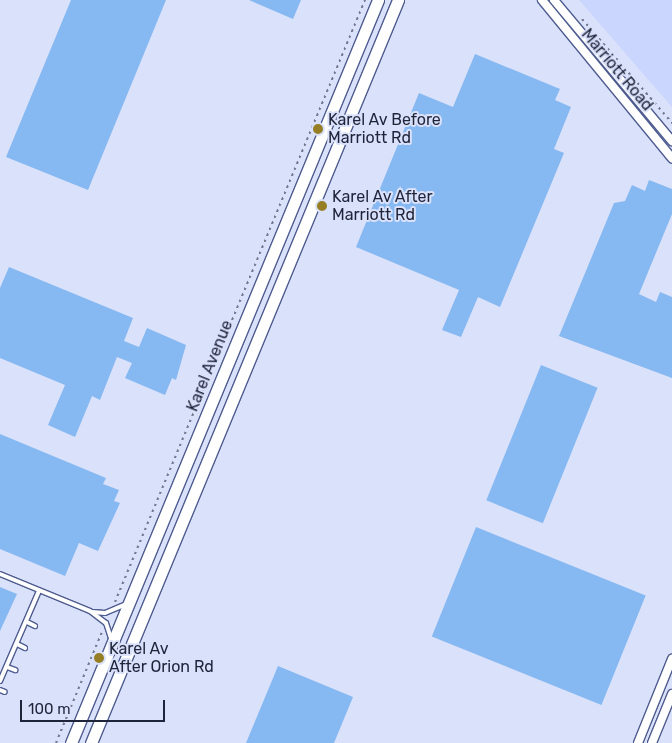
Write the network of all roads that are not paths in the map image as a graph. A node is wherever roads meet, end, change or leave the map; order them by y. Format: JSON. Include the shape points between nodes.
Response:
{"nodes":[{"id":1,"x":378,"y":0,"type":"edge"},
{"id":2,"x":398,"y":0,"type":"edge"},
{"id":3,"x":542,"y":0,"type":"edge"},
{"id":4,"x":554,"y":0,"type":"edge"},
{"id":5,"x":672,"y":141,"type":"edge"},
{"id":6,"x":672,"y":158,"type":"edge"},
{"id":7,"x":0,"y":574,"type":"edge"},
{"id":8,"x":39,"y":591,"type":"junction"},
{"id":9,"x":131,"y":602,"type":"junction"},
{"id":10,"x":90,"y":611,"type":"junction"},
{"id":11,"x":27,"y":622,"type":"junction"},
{"id":12,"x":35,"y":626,"type":"dead end"},
{"id":13,"x":17,"y":644,"type":"junction"},
{"id":14,"x":113,"y":646,"type":"junction"},
{"id":15,"x":25,"y":648,"type":"dead end"},
{"id":16,"x":672,"y":659,"type":"edge"},
{"id":17,"x":7,"y":667,"type":"junction"},
{"id":18,"x":15,"y":670,"type":"dead end"},
{"id":19,"x":0,"y":681,"type":"edge"},
{"id":20,"x":0,"y":690,"type":"edge"},
{"id":21,"x":5,"y":692,"type":"dead end"},
{"id":22,"x":672,"y":694,"type":"edge"},
{"id":23,"x":71,"y":743,"type":"edge"},
{"id":24,"x":90,"y":743,"type":"edge"},
{"id":25,"x":638,"y":743,"type":"edge"},
{"id":26,"x":652,"y":743,"type":"edge"}],
"edges":[{"from":1,"to":9,"type":"main road","name":"Karel Avenue"},
{"from":2,"to":24,"type":"main road","name":"Karel Avenue"},
{"from":3,"to":6,"type":"street","name":"Marriott Road"},
{"from":4,"to":5,"type":"street","name":"Marriott Road"},
{"from":7,"to":8,"type":"lane"},
{"from":8,"to":10,"type":"lane"},
{"from":8,"to":11,"type":"lane"},
{"from":9,"to":10,"type":"lane","via":[[111,612]]},
{"from":9,"to":14,"type":"main road","name":"Karel Avenue"},
{"from":10,"to":14,"type":"lane","via":[[106,623]]},
{"from":11,"to":12,"type":"lane"},
{"from":11,"to":13,"type":"lane"},
{"from":13,"to":15,"type":"lane"},
{"from":13,"to":17,"type":"lane"},
{"from":14,"to":23,"type":"main road","name":"Karel Avenue"},
{"from":16,"to":25,"type":"street"},
{"from":17,"to":18,"type":"lane"},
{"from":17,"to":19,"type":"lane"},
{"from":20,"to":21,"type":"lane"},
{"from":22,"to":26,"type":"street"}]}
